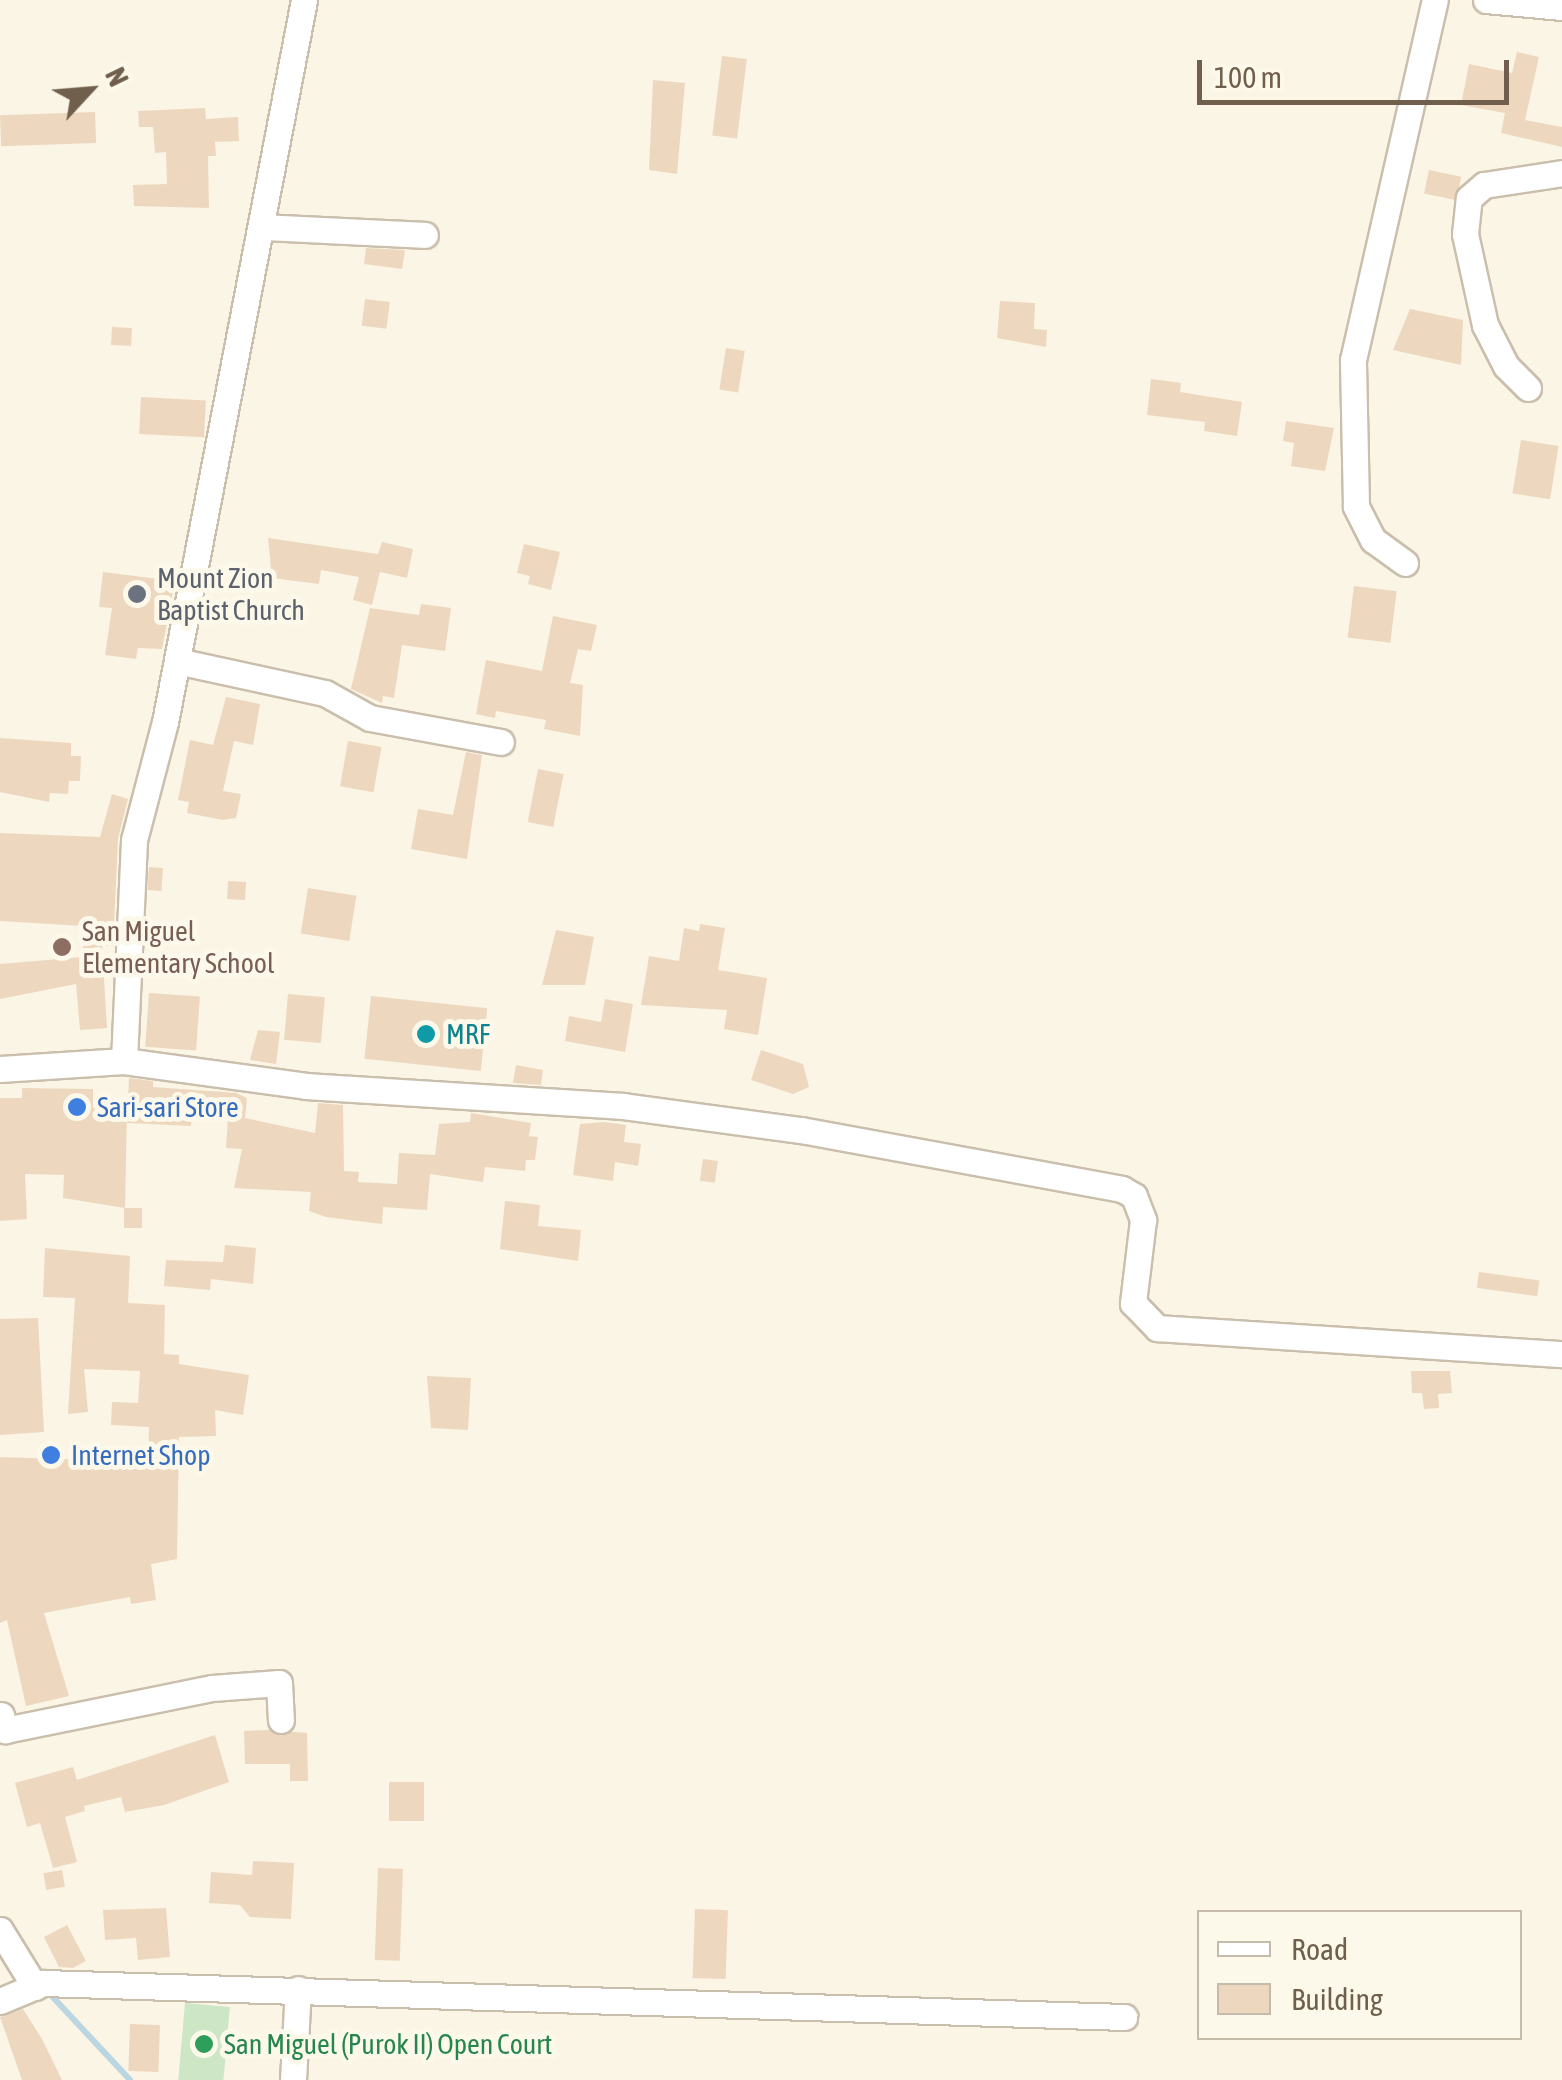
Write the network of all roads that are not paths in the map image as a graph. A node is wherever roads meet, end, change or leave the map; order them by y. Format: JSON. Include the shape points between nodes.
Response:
{"nodes":[{"id":1,"x":304,"y":0,"type":"edge"},
{"id":2,"x":1435,"y":0,"type":"edge"},
{"id":3,"x":1486,"y":0,"type":"edge"},
{"id":4,"x":1562,"y":6,"type":"edge"},
{"id":5,"x":1562,"y":173,"type":"edge"},
{"id":6,"x":262,"y":227,"type":"junction"},
{"id":7,"x":425,"y":236,"type":"dead end"},
{"id":8,"x":1528,"y":388,"type":"dead end"},
{"id":9,"x":1405,"y":562,"type":"dead end"},
{"id":10,"x":177,"y":661,"type":"junction"},
{"id":11,"x":501,"y":742,"type":"dead end"},
{"id":12,"x":124,"y":1061,"type":"junction"},
{"id":13,"x":0,"y":1070,"type":"edge"},
{"id":14,"x":1562,"y":1354,"type":"edge"},
{"id":15,"x":0,"y":1713,"type":"edge"},
{"id":16,"x":281,"y":1720,"type":"dead end"},
{"id":17,"x":0,"y":1930,"type":"edge"},
{"id":18,"x":34,"y":1987,"type":"junction"},
{"id":19,"x":298,"y":1989,"type":"junction"},
{"id":20,"x":0,"y":2001,"type":"edge"},
{"id":21,"x":1124,"y":2017,"type":"dead end"},
{"id":22,"x":293,"y":2080,"type":"edge"}],
"edges":[{"from":1,"to":6,"type":"street"},
{"from":2,"to":9,"type":"street","via":[[1353,360],[1356,506],[1373,540]]},
{"from":3,"to":4,"type":"street"},
{"from":5,"to":8,"type":"street","via":[[1484,185],[1470,198],[1466,246],[1485,325],[1506,366]]},
{"from":6,"to":7,"type":"street"},
{"from":6,"to":10,"type":"street"},
{"from":10,"to":11,"type":"street","via":[[325,693],[370,718]]},
{"from":10,"to":12,"type":"street","via":[[134,840]]},
{"from":12,"to":13,"type":"street"},
{"from":12,"to":14,"type":"street","via":[[306,1086],[662,1112],[801,1130],[1122,1189],[1134,1196],[1143,1220],[1134,1302],[1138,1316],[1157,1328]]},
{"from":15,"to":16,"type":"street","via":[[5,1730],[212,1688],[279,1684]]},
{"from":17,"to":18,"type":"street"},
{"from":18,"to":19,"type":"street"},
{"from":18,"to":20,"type":"street"},
{"from":19,"to":21,"type":"street"},
{"from":19,"to":22,"type":"street"}]}
